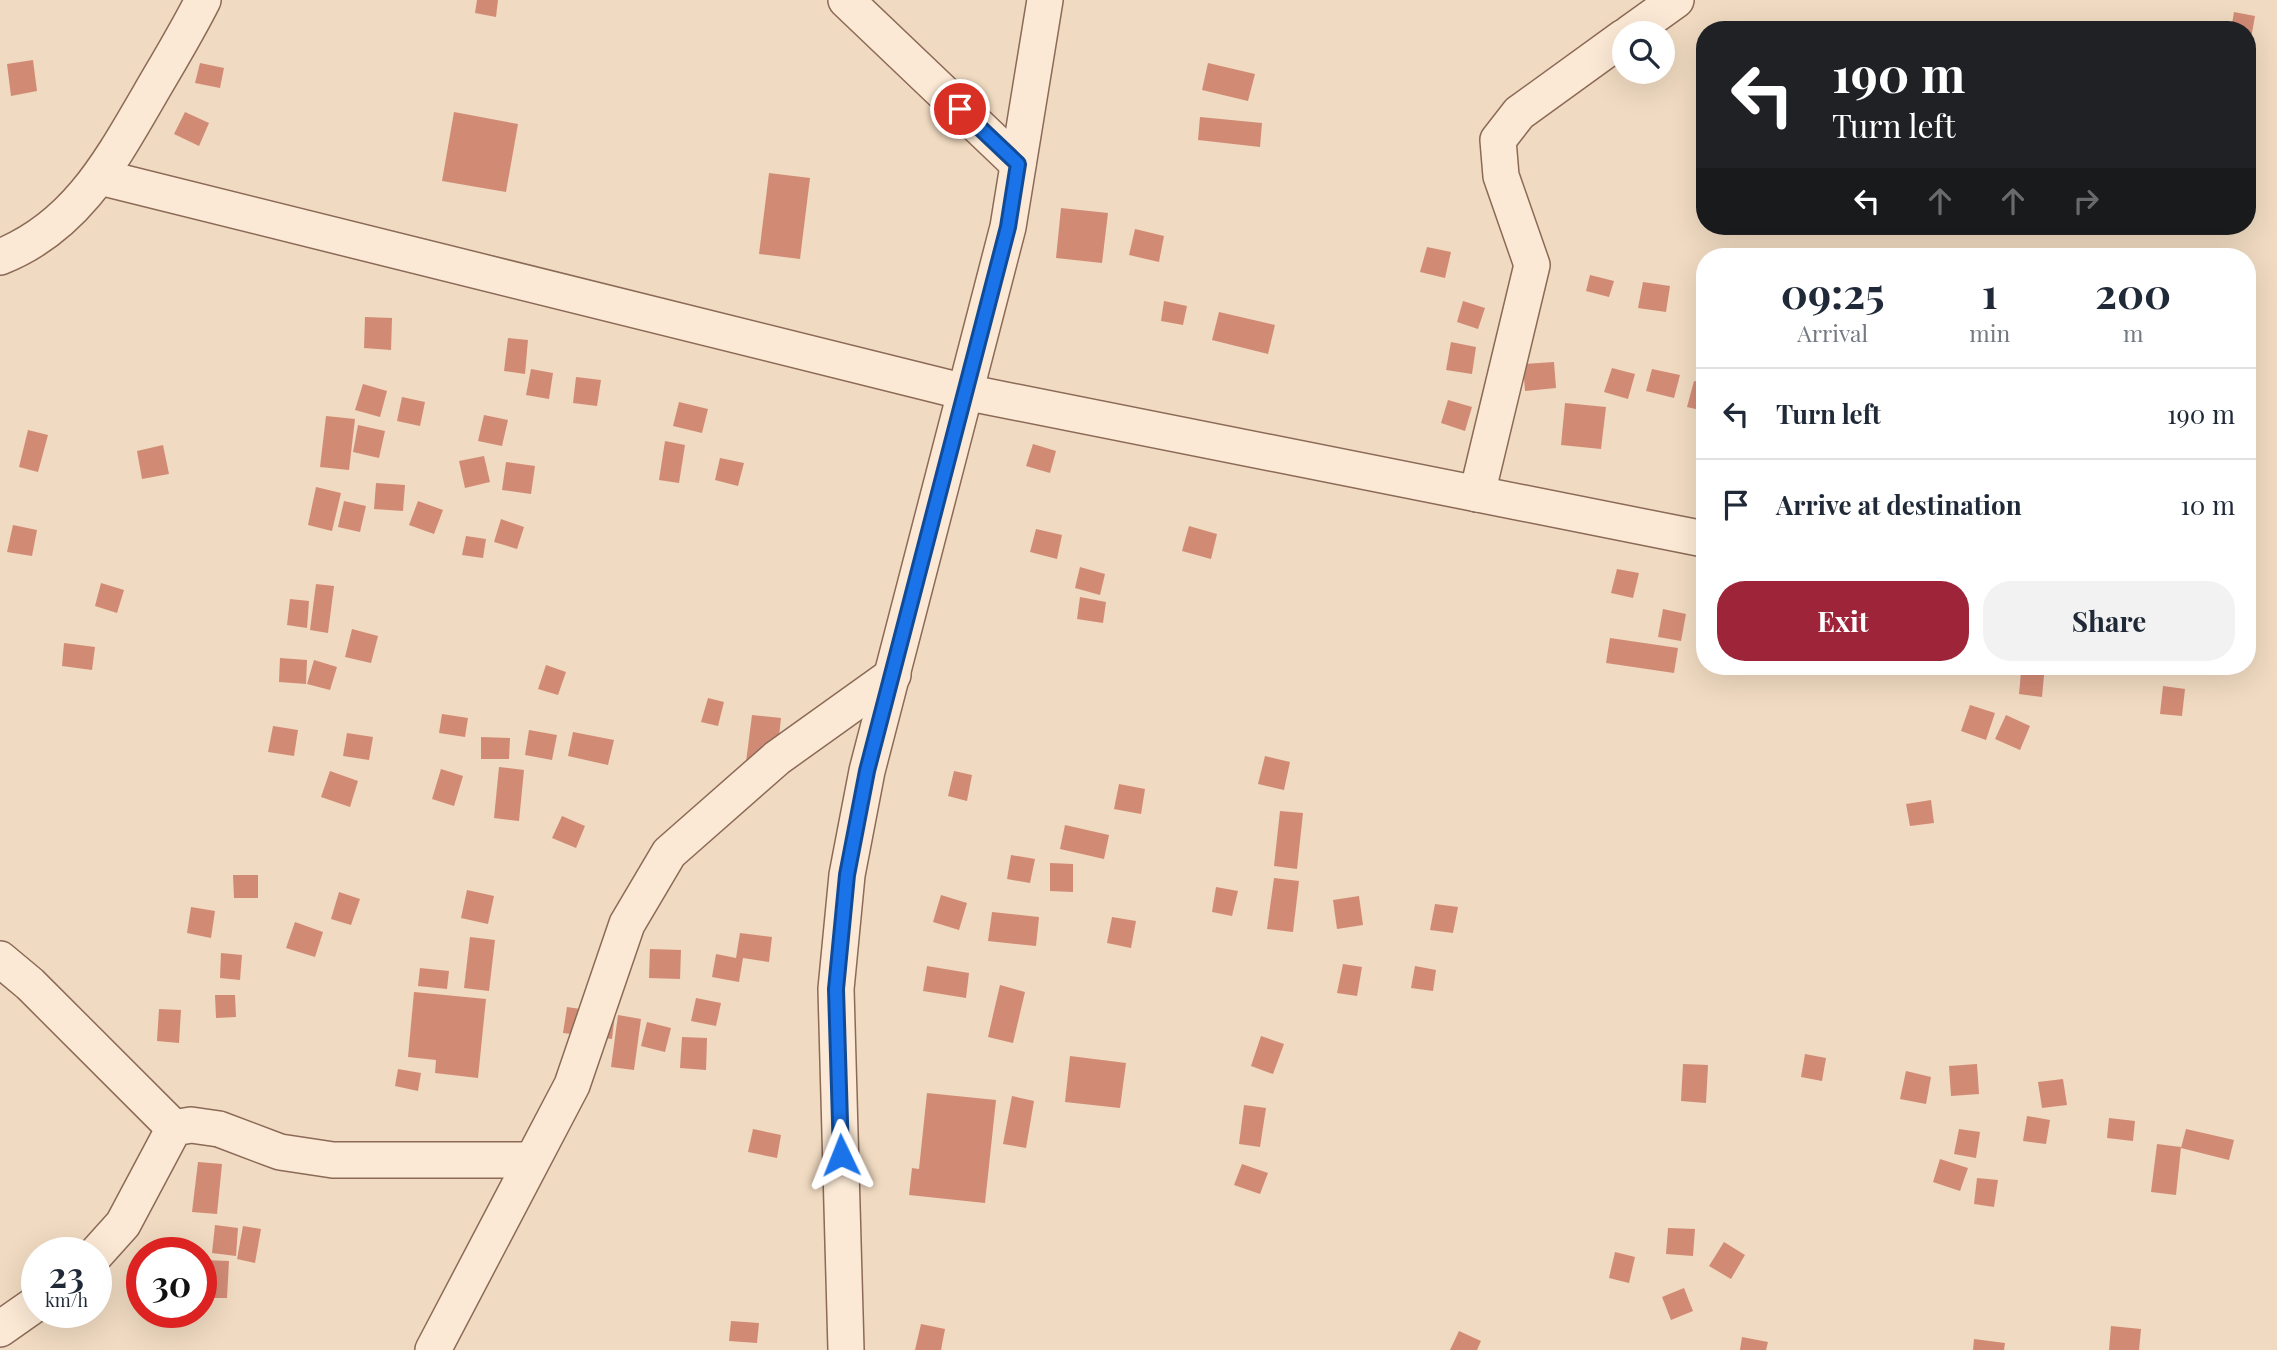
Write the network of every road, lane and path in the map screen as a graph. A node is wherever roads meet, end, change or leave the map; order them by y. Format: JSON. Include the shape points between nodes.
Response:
{"nodes":[{"id":1,"x":203,"y":0,"type":"edge"},
{"id":2,"x":846,"y":0,"type":"edge"},
{"id":3,"x":1045,"y":0,"type":"edge"},
{"id":4,"x":1676,"y":0,"type":"edge"},
{"id":5,"x":1647,"y":21,"type":"edge"},
{"id":6,"x":1612,"y":46,"type":"edge"},
{"id":7,"x":1018,"y":164,"type":"junction"},
{"id":8,"x":100,"y":177,"type":"junction"},
{"id":9,"x":0,"y":257,"type":"edge"},
{"id":10,"x":965,"y":392,"type":"junction"},
{"id":11,"x":1477,"y":494,"type":"junction"},
{"id":12,"x":1696,"y":537,"type":"edge"},
{"id":13,"x":893,"y":675,"type":"junction"},
{"id":14,"x":0,"y":960,"type":"edge"},
{"id":15,"x":174,"y":1128,"type":"junction"},
{"id":16,"x":532,"y":1160,"type":"junction"},
{"id":17,"x":111,"y":1237,"type":"edge"},
{"id":18,"x":21,"y":1314,"type":"edge"},
{"id":19,"x":0,"y":1329,"type":"edge"},
{"id":20,"x":433,"y":1350,"type":"edge"},
{"id":21,"x":846,"y":1350,"type":"edge"}],
"edges":[{"from":1,"to":8,"type":"street"},
{"from":2,"to":7,"type":"street"},
{"from":3,"to":7,"type":"street"},
{"from":4,"to":5,"type":"street"},
{"from":6,"to":11,"type":"street","via":[[1519,113],[1498,140],[1501,176],[1532,265]]},
{"from":7,"to":10,"type":"street","via":[[1008,227]]},
{"from":8,"to":9,"type":"street","via":[[59,220]]},
{"from":8,"to":10,"type":"street"},
{"from":10,"to":11,"type":"street"},
{"from":10,"to":13,"type":"street"},
{"from":11,"to":12,"type":"street"},
{"from":13,"to":16,"type":"street","via":[[777,758],[669,853],[627,924],[572,1085]]},
{"from":13,"to":21,"type":"street","via":[[867,771],[847,875],[836,989]]},
{"from":14,"to":15,"type":"street","via":[[30,984]]},
{"from":15,"to":16,"type":"street","via":[[219,1129],[305,1157]]},
{"from":15,"to":17,"type":"street","via":[[123,1224]]},
{"from":16,"to":20,"type":"street"},
{"from":18,"to":19,"type":"street"}]}
